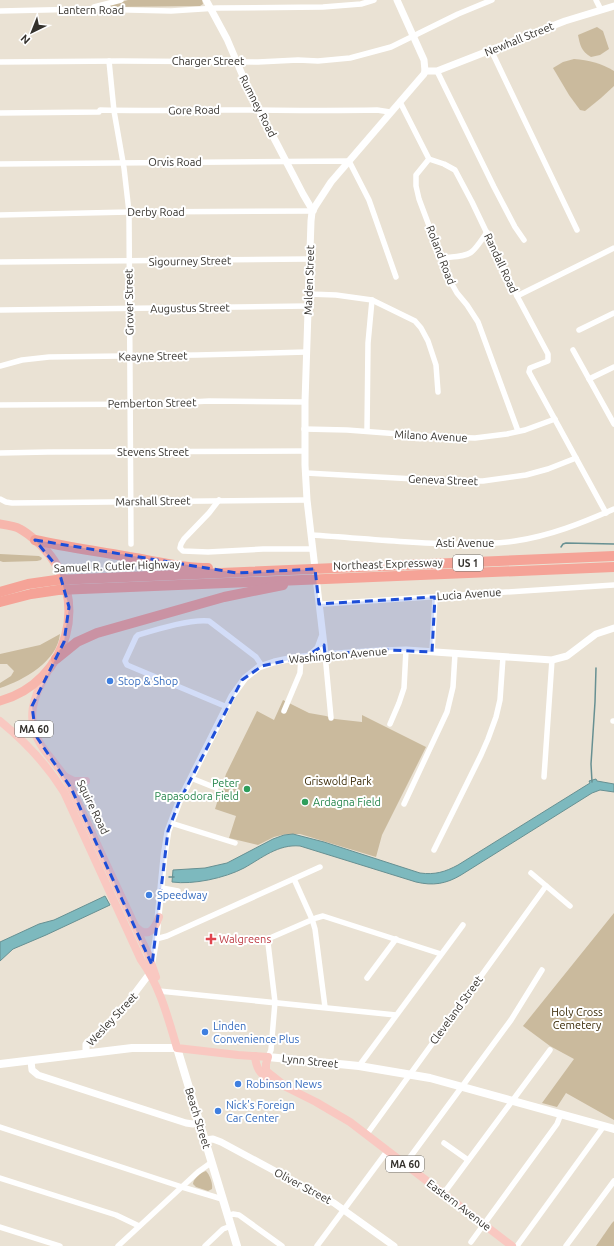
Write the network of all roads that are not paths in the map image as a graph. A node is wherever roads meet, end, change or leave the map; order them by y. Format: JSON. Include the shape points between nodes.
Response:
{"nodes":[{"id":1,"x":121,"y":0,"type":"edge"},
{"id":2,"x":206,"y":0,"type":"edge"},
{"id":3,"x":374,"y":0,"type":"edge"},
{"id":4,"x":397,"y":0,"type":"edge"},
{"id":5,"x":492,"y":0,"type":"edge"},
{"id":6,"x":596,"y":0,"type":"edge"},
{"id":7,"x":614,"y":6,"type":"edge"},
{"id":8,"x":88,"y":9,"type":"junction"},
{"id":9,"x":211,"y":9,"type":"junction"},
{"id":10,"x":601,"y":10,"type":"junction"},
{"id":11,"x":0,"y":11,"type":"edge"},
{"id":12,"x":412,"y":36,"type":"junction"},
{"id":13,"x":491,"y":50,"type":"junction"},
{"id":14,"x":109,"y":61,"type":"junction"},
{"id":15,"x":236,"y":61,"type":"junction"},
{"id":16,"x":0,"y":62,"type":"edge"},
{"id":17,"x":425,"y":71,"type":"junction"},
{"id":18,"x":437,"y":71,"type":"junction"},
{"id":19,"x":400,"y":102,"type":"junction"},
{"id":20,"x":260,"y":110,"type":"junction"},
{"id":21,"x":114,"y":111,"type":"junction"},
{"id":22,"x":390,"y":112,"type":"junction"},
{"id":23,"x":0,"y":113,"type":"edge"},
{"id":24,"x":429,"y":159,"type":"junction"},
{"id":25,"x":349,"y":161,"type":"junction"},
{"id":26,"x":123,"y":162,"type":"junction"},
{"id":27,"x":286,"y":162,"type":"junction"},
{"id":28,"x":0,"y":164,"type":"edge"},
{"id":29,"x":313,"y":211,"type":"junction"},
{"id":30,"x":129,"y":212,"type":"junction"},
{"id":31,"x":0,"y":214,"type":"edge"},
{"id":32,"x":577,"y":230,"type":"dead end"},
{"id":33,"x":487,"y":232,"type":"junction"},
{"id":34,"x":524,"y":240,"type":"dead end"},
{"id":35,"x":614,"y":248,"type":"edge"},
{"id":36,"x":441,"y":258,"type":"junction"},
{"id":37,"x":309,"y":259,"type":"junction"},
{"id":38,"x":0,"y":262,"type":"edge"},
{"id":39,"x":129,"y":262,"type":"junction"},
{"id":40,"x":396,"y":277,"type":"dead end"},
{"id":41,"x":308,"y":294,"type":"junction"},
{"id":42,"x":517,"y":296,"type":"junction"},
{"id":43,"x":372,"y":300,"type":"junction"},
{"id":44,"x":308,"y":306,"type":"junction"},
{"id":45,"x":130,"y":309,"type":"junction"},
{"id":46,"x":0,"y":310,"type":"edge"},
{"id":47,"x":614,"y":312,"type":"edge"},
{"id":48,"x":579,"y":330,"type":"dead end"},
{"id":49,"x":573,"y":350,"type":"dead end"},
{"id":50,"x":306,"y":352,"type":"junction"},
{"id":51,"x":130,"y":356,"type":"junction"},
{"id":52,"x":0,"y":366,"type":"edge"},
{"id":53,"x":614,"y":368,"type":"edge"},
{"id":54,"x":589,"y":379,"type":"junction"},
{"id":55,"x":438,"y":392,"type":"dead end"},
{"id":56,"x":304,"y":402,"type":"junction"},
{"id":57,"x":130,"y":404,"type":"junction"},
{"id":58,"x":0,"y":405,"type":"edge"},
{"id":59,"x":612,"y":418,"type":"edge"},
{"id":60,"x":555,"y":419,"type":"junction"},
{"id":61,"x":614,"y":424,"type":"edge"},
{"id":62,"x":304,"y":429,"type":"junction"},
{"id":63,"x":518,"y":431,"type":"junction"},
{"id":64,"x":366,"y":432,"type":"junction"},
{"id":65,"x":305,"y":451,"type":"junction"},
{"id":66,"x":130,"y":452,"type":"junction"},
{"id":67,"x":0,"y":453,"type":"edge"},
{"id":68,"x":576,"y":458,"type":"junction"},
{"id":69,"x":306,"y":474,"type":"junction"},
{"id":70,"x":0,"y":499,"type":"edge"},
{"id":71,"x":219,"y":500,"type":"junction"},
{"id":72,"x":307,"y":500,"type":"junction"},
{"id":73,"x":131,"y":501,"type":"junction"},
{"id":74,"x":614,"y":509,"type":"edge"},
{"id":75,"x":606,"y":513,"type":"junction"},
{"id":76,"x":0,"y":519,"type":"edge"},
{"id":77,"x":0,"y":524,"type":"edge"},
{"id":78,"x":19,"y":528,"type":"junction"},
{"id":79,"x":311,"y":535,"type":"junction"},
{"id":80,"x":35,"y":540,"type":"junction"},
{"id":81,"x":131,"y":544,"type":"dead end"},
{"id":82,"x":312,"y":549,"type":"junction"},
{"id":83,"x":614,"y":556,"type":"edge"},
{"id":84,"x":614,"y":567,"type":"edge"},
{"id":85,"x":309,"y":574,"type":"junction"},
{"id":86,"x":322,"y":574,"type":"junction"},
{"id":87,"x":236,"y":578,"type":"junction"},
{"id":88,"x":614,"y":585,"type":"edge"},
{"id":89,"x":48,"y":586,"type":"junction"},
{"id":90,"x":0,"y":592,"type":"edge"},
{"id":91,"x":435,"y":597,"type":"junction"},
{"id":92,"x":0,"y":602,"type":"edge"},
{"id":93,"x":321,"y":604,"type":"junction"},
{"id":94,"x":614,"y":628,"type":"edge"},
{"id":95,"x":323,"y":635,"type":"junction"},
{"id":96,"x":406,"y":650,"type":"junction"},
{"id":97,"x":432,"y":652,"type":"junction"},
{"id":98,"x":325,"y":654,"type":"junction"},
{"id":99,"x":455,"y":654,"type":"junction"},
{"id":100,"x":304,"y":657,"type":"junction"},
{"id":101,"x":503,"y":657,"type":"junction"},
{"id":102,"x":552,"y":660,"type":"junction"},
{"id":103,"x":55,"y":661,"type":"junction"},
{"id":104,"x":262,"y":666,"type":"junction"},
{"id":105,"x":0,"y":700,"type":"edge"},
{"id":106,"x":226,"y":707,"type":"junction"},
{"id":107,"x":284,"y":711,"type":"dead end"},
{"id":108,"x":331,"y":718,"type":"dead end"},
{"id":109,"x":0,"y":722,"type":"edge"},
{"id":110,"x":390,"y":724,"type":"dead end"},
{"id":111,"x":64,"y":776,"type":"junction"},
{"id":112,"x":544,"y":777,"type":"dead end"},
{"id":113,"x":192,"y":778,"type":"junction"},
{"id":114,"x":86,"y":781,"type":"dead end"},
{"id":115,"x":216,"y":788,"type":"dead end"},
{"id":116,"x":404,"y":804,"type":"dead end"},
{"id":117,"x":171,"y":823,"type":"junction"},
{"id":118,"x":235,"y":843,"type":"dead end"},
{"id":119,"x":434,"y":850,"type":"dead end"},
{"id":120,"x":320,"y":867,"type":"dead end"},
{"id":121,"x":531,"y":873,"type":"dead end"},
{"id":122,"x":294,"y":879,"type":"junction"},
{"id":123,"x":546,"y":886,"type":"junction"},
{"id":124,"x":162,"y":888,"type":"junction"},
{"id":125,"x":178,"y":891,"type":"dead end"},
{"id":126,"x":570,"y":906,"type":"dead end"},
{"id":127,"x":159,"y":917,"type":"junction"},
{"id":128,"x":312,"y":919,"type":"junction"},
{"id":129,"x":134,"y":924,"type":"junction"},
{"id":130,"x":462,"y":925,"type":"dead end"},
{"id":131,"x":156,"y":939,"type":"junction"},
{"id":132,"x":396,"y":939,"type":"junction"},
{"id":133,"x":441,"y":954,"type":"junction"},
{"id":134,"x":151,"y":969,"type":"junction"},
{"id":135,"x":542,"y":970,"type":"dead end"},
{"id":136,"x":368,"y":978,"type":"dead end"},
{"id":137,"x":159,"y":991,"type":"junction"},
{"id":138,"x":275,"y":1002,"type":"junction"},
{"id":139,"x":325,"y":1007,"type":"junction"},
{"id":140,"x":396,"y":1014,"type":"junction"},
{"id":141,"x":177,"y":1048,"type":"junction"},
{"id":142,"x":550,"y":1050,"type":"dead end"},
{"id":143,"x":86,"y":1053,"type":"junction"},
{"id":144,"x":256,"y":1056,"type":"junction"},
{"id":145,"x":268,"y":1057,"type":"junction"},
{"id":146,"x":31,"y":1060,"type":"junction"},
{"id":147,"x":0,"y":1064,"type":"edge"},
{"id":148,"x":358,"y":1066,"type":"junction"},
{"id":149,"x":409,"y":1074,"type":"junction"},
{"id":150,"x":285,"y":1086,"type":"junction"},
{"id":151,"x":462,"y":1086,"type":"junction"},
{"id":152,"x":512,"y":1101,"type":"junction"},
{"id":153,"x":561,"y":1114,"type":"junction"},
{"id":154,"x":199,"y":1122,"type":"junction"},
{"id":155,"x":604,"y":1126,"type":"junction"},
{"id":156,"x":0,"y":1127,"type":"edge"},
{"id":157,"x":614,"y":1129,"type":"edge"},
{"id":158,"x":367,"y":1134,"type":"junction"},
{"id":159,"x":205,"y":1140,"type":"junction"},
{"id":160,"x":444,"y":1143,"type":"dead end"},
{"id":161,"x":388,"y":1150,"type":"junction"},
{"id":162,"x":468,"y":1160,"type":"junction"},
{"id":163,"x":212,"y":1162,"type":"junction"},
{"id":164,"x":405,"y":1164,"type":"junction"},
{"id":165,"x":0,"y":1178,"type":"edge"},
{"id":166,"x":614,"y":1181,"type":"edge"},
{"id":167,"x":182,"y":1187,"type":"junction"},
{"id":168,"x":444,"y":1194,"type":"junction"},
{"id":169,"x":222,"y":1198,"type":"junction"},
{"id":170,"x":345,"y":1210,"type":"junction"},
{"id":171,"x":228,"y":1216,"type":"junction"},
{"id":172,"x":484,"y":1224,"type":"junction"},
{"id":173,"x":138,"y":1226,"type":"junction"},
{"id":174,"x":231,"y":1226,"type":"junction"},
{"id":175,"x":0,"y":1227,"type":"edge"},
{"id":176,"x":471,"y":1242,"type":"dead end"},
{"id":177,"x":60,"y":1246,"type":"edge"},
{"id":178,"x":118,"y":1246,"type":"edge"},
{"id":179,"x":205,"y":1246,"type":"edge"},
{"id":180,"x":237,"y":1246,"type":"edge"},
{"id":181,"x":282,"y":1246,"type":"edge"},
{"id":182,"x":317,"y":1246,"type":"edge"},
{"id":183,"x":394,"y":1246,"type":"edge"},
{"id":184,"x":512,"y":1246,"type":"edge"},
{"id":185,"x":517,"y":1246,"type":"edge"},
{"id":186,"x":566,"y":1246,"type":"edge"}],
"edges":[{"from":1,"to":8,"type":"street"},
{"from":2,"to":9,"type":"street","name":"Rumney Road"},
{"from":3,"to":9,"type":"street","name":"Lantern Road","via":[[360,4],[323,7]]},
{"from":4,"to":12,"type":"street"},
{"from":5,"to":12,"type":"street","name":"Charger Street"},
{"from":6,"to":10,"type":"street"},
{"from":7,"to":10,"type":"street","name":"Newhall Street"},
{"from":8,"to":9,"type":"street","name":"Lantern Road"},
{"from":8,"to":11,"type":"street","name":"Lantern Road"},
{"from":9,"to":15,"type":"street","name":"Rumney Road"},
{"from":10,"to":13,"type":"street","name":"Newhall Street"},
{"from":12,"to":15,"type":"street","name":"Charger Street","via":[[391,47],[350,58],[318,61]]},
{"from":12,"to":17,"type":"street","via":[[424,60]]},
{"from":13,"to":18,"type":"street","name":"Newhall Street"},
{"from":13,"to":32,"type":"street"},
{"from":14,"to":15,"type":"street","name":"Charger Street"},
{"from":14,"to":16,"type":"street","name":"Charger Street"},
{"from":14,"to":21,"type":"street","name":"Grover Street"},
{"from":15,"to":20,"type":"street","name":"Rumney Road"},
{"from":17,"to":18,"type":"street","name":"Newhall Street"},
{"from":17,"to":19,"type":"street","name":"Malden Street"},
{"from":18,"to":34,"type":"street","via":[[494,188]]},
{"from":19,"to":22,"type":"street","name":"Malden Street"},
{"from":19,"to":24,"type":"street"},
{"from":20,"to":21,"type":"street","name":"Gore Road"},
{"from":20,"to":22,"type":"street","name":"Gore Road"},
{"from":20,"to":27,"type":"street","name":"Rumney Road"},
{"from":21,"to":23,"type":"street","name":"Gore Road"},
{"from":21,"to":26,"type":"street","name":"Grover Street"},
{"from":22,"to":25,"type":"street","name":"Malden Street"},
{"from":24,"to":33,"type":"street","name":"Randall Road","via":[[455,170]]},
{"from":24,"to":36,"type":"street","name":"Roland Road","via":[[416,176],[416,186]]},
{"from":25,"to":27,"type":"street","name":"Orvis Road"},
{"from":25,"to":29,"type":"street","name":"Malden Street","via":[[322,195]]},
{"from":25,"to":40,"type":"street","via":[[369,200]]},
{"from":26,"to":27,"type":"street","name":"Orvis Road"},
{"from":26,"to":28,"type":"street","name":"Orvis Road"},
{"from":26,"to":30,"type":"street","name":"Grover Street"},
{"from":27,"to":29,"type":"street","name":"Rumney Road"},
{"from":29,"to":30,"type":"street","name":"Derby Road"},
{"from":29,"to":37,"type":"street","name":"Malden Street"},
{"from":30,"to":31,"type":"street","name":"Derby Road"},
{"from":30,"to":39,"type":"street","name":"Grover Street"},
{"from":33,"to":36,"type":"street","via":[[478,247],[470,254]]},
{"from":33,"to":42,"type":"street","name":"Randall Road"},
{"from":35,"to":42,"type":"street"},
{"from":36,"to":63,"type":"street","name":"Roland Road","via":[[452,285],[478,322]]},
{"from":37,"to":39,"type":"street","name":"Sigourney Street"},
{"from":37,"to":41,"type":"street","name":"Malden Street"},
{"from":38,"to":39,"type":"street","name":"Sigourney Street"},
{"from":39,"to":45,"type":"street","name":"Grover Street"},
{"from":41,"to":43,"type":"street"},
{"from":41,"to":44,"type":"street","name":"Malden Street"},
{"from":42,"to":60,"type":"street","name":"Randall Road","via":[[548,357],[548,361],[528,370]]},
{"from":43,"to":55,"type":"street","via":[[415,321],[421,328],[436,365]]},
{"from":43,"to":64,"type":"street","via":[[368,343]]},
{"from":44,"to":45,"type":"street","name":"Augustus Street"},
{"from":44,"to":50,"type":"street","name":"Malden Street"},
{"from":45,"to":46,"type":"street","name":"Augustus Street"},
{"from":45,"to":51,"type":"street","name":"Grover Street"},
{"from":47,"to":48,"type":"street"},
{"from":49,"to":54,"type":"street"},
{"from":50,"to":51,"type":"street","name":"Keayne Street"},
{"from":50,"to":56,"type":"street","name":"Malden Street"},
{"from":51,"to":52,"type":"street","name":"Keayne Street","via":[[35,358]]},
{"from":51,"to":57,"type":"street","name":"Grover Street"},
{"from":53,"to":54,"type":"street"},
{"from":54,"to":59,"type":"street"},
{"from":56,"to":57,"type":"street","name":"Pemberton Street"},
{"from":56,"to":62,"type":"street","name":"Malden Street"},
{"from":57,"to":58,"type":"street","name":"Pemberton Street"},
{"from":57,"to":66,"type":"street","name":"Grover Street"},
{"from":59,"to":61,"type":"street"},
{"from":60,"to":63,"type":"street","name":"Milano Avenue"},
{"from":60,"to":68,"type":"street"},
{"from":62,"to":64,"type":"street","name":"Milano Avenue"},
{"from":62,"to":65,"type":"street","name":"Malden Street"},
{"from":63,"to":64,"type":"street","name":"Milano Avenue","via":[[470,438]]},
{"from":65,"to":66,"type":"street","name":"Stevens Street"},
{"from":65,"to":69,"type":"street","name":"Malden Street"},
{"from":66,"to":67,"type":"street","name":"Stevens Street"},
{"from":66,"to":73,"type":"street","name":"Grover Street"},
{"from":68,"to":69,"type":"street","name":"Geneva Street","via":[[526,475],[483,481]]},
{"from":68,"to":75,"type":"street"},
{"from":69,"to":72,"type":"street","name":"Malden Street"},
{"from":70,"to":73,"type":"street","name":"Marshall Street","via":[[12,503]]},
{"from":71,"to":72,"type":"street","name":"Marshall Street"},
{"from":71,"to":73,"type":"street","name":"Marshall Street"},
{"from":71,"to":82,"type":"street","via":[[181,542],[180,548],[183,551]]},
{"from":72,"to":79,"type":"street","name":"Malden Street"},
{"from":73,"to":81,"type":"street","name":"Grover Street"},
{"from":74,"to":75,"type":"street","name":"Asti Avenue"},
{"from":75,"to":79,"type":"street","name":"Asti Avenue","via":[[545,534],[516,541],[485,544],[446,544]]},
{"from":76,"to":78,"type":"highway","number":"MA 60"},
{"from":77,"to":78,"type":"highway"},
{"from":78,"to":80,"type":"highway","number":"MA 60"},
{"from":79,"to":82,"type":"street","name":"Malden Street"},
{"from":80,"to":87,"type":"highway","via":[[165,563],[216,568]]},
{"from":80,"to":103,"type":"highway","number":"MA 60","via":[[56,564],[68,596],[68,627],[64,644]]},
{"from":82,"to":93,"type":"street","name":"Malden Street"},
{"from":83,"to":86,"type":"highway","name":"Northeast Expressway","number":"US 1"},
{"from":84,"to":86,"type":"highway","name":"Northeast Expressway","number":"US 1"},
{"from":85,"to":86,"type":"highway","name":"Northeast Expressway","number":"US 1"},
{"from":85,"to":87,"type":"highway","name":"Northeast Expressway","number":"US 1"},
{"from":85,"to":103,"type":"highway","via":[[96,632],[77,642]]},
{"from":87,"to":89,"type":"highway","name":"Samuel R. Cutler Highway","number":"US 1"},
{"from":88,"to":91,"type":"street","name":"Lucia Avenue"},
{"from":89,"to":90,"type":"highway","name":"Samuel R. Cutler Highway","number":"US 1","via":[[23,586]]},
{"from":89,"to":92,"type":"highway","name":"Samuel R. Cutler Highway","number":"US 1"},
{"from":91,"to":93,"type":"street","name":"Lucia Avenue"},
{"from":91,"to":97,"type":"street"},
{"from":93,"to":95,"type":"street","name":"Malden Street"},
{"from":94,"to":102,"type":"street","name":"Washington Avenue","via":[[596,634],[567,656]]},
{"from":95,"to":98,"type":"street","name":"Malden Street"},
{"from":95,"to":100,"type":"street","via":[[314,653]]},
{"from":96,"to":97,"type":"street","name":"Washington Avenue"},
{"from":96,"to":98,"type":"street","name":"Washington Avenue"},
{"from":96,"to":110,"type":"street","via":[[404,688]]},
{"from":97,"to":99,"type":"street","name":"Washington Avenue"},
{"from":98,"to":100,"type":"street","name":"Washington Avenue"},
{"from":98,"to":108,"type":"street","name":"Malden Street"},
{"from":99,"to":101,"type":"street","name":"Washington Avenue"},
{"from":99,"to":116,"type":"street","via":[[454,687],[447,712]]},
{"from":100,"to":104,"type":"street","name":"Washington Avenue"},
{"from":100,"to":107,"type":"street"},
{"from":101,"to":102,"type":"street","name":"Washington Avenue"},
{"from":101,"to":119,"type":"street","via":[[500,700],[496,717],[481,755]]},
{"from":102,"to":112,"type":"street"},
{"from":103,"to":105,"type":"highway","via":[[30,687]]},
{"from":103,"to":111,"type":"main road","name":"Squire Road","number":"MA 60","via":[[35,696],[32,721],[40,744]]},
{"from":104,"to":106,"type":"street","name":"Washington Avenue","via":[[242,680]]},
{"from":104,"to":106,"type":"street","via":[[258,658],[209,621],[184,624],[138,635],[135,638],[125,664]]},
{"from":106,"to":113,"type":"street","name":"Washington Avenue"},
{"from":109,"to":134,"type":"main road","name":"Squire Road","number":"MA 60","via":[[37,756],[60,786],[141,960]]},
{"from":111,"to":114,"type":"main road","via":[[74,781]]},
{"from":111,"to":129,"type":"main road","name":"Squire Road","number":"MA 60"},
{"from":113,"to":115,"type":"street"},
{"from":113,"to":117,"type":"street","name":"Washington Avenue"},
{"from":117,"to":118,"type":"street"},
{"from":117,"to":124,"type":"street","name":"Washington Avenue","via":[[166,842]]},
{"from":120,"to":122,"type":"street"},
{"from":121,"to":123,"type":"street"},
{"from":122,"to":128,"type":"street"},
{"from":122,"to":131,"type":"street"},
{"from":123,"to":126,"type":"street"},
{"from":123,"to":149,"type":"street","name":"Cleveland Street"},
{"from":124,"to":125,"type":"street"},
{"from":124,"to":127,"type":"street","name":"Washington Avenue"},
{"from":127,"to":129,"type":"main road","via":[[155,928],[150,931],[140,931]]},
{"from":127,"to":131,"type":"street","name":"Washington Avenue"},
{"from":128,"to":132,"type":"street","via":[[323,916]]},
{"from":128,"to":138,"type":"street","via":[[269,940]]},
{"from":128,"to":139,"type":"street"},
{"from":129,"to":134,"type":"main road","name":"Squire Road","number":"MA 60"},
{"from":130,"to":133,"type":"street"},
{"from":131,"to":134,"type":"street","name":"Washington Avenue"},
{"from":132,"to":133,"type":"street"},
{"from":132,"to":136,"type":"street"},
{"from":133,"to":140,"type":"street"},
{"from":134,"to":137,"type":"main road","name":"Beach Street","number":"MA 60"},
{"from":134,"to":143,"type":"street","name":"Wesley Street","via":[[118,1014],[86,1044]]},
{"from":135,"to":151,"type":"street","via":[[511,1020]]},
{"from":137,"to":138,"type":"street"},
{"from":137,"to":141,"type":"main road","name":"Beach Street","number":"MA 60"},
{"from":138,"to":139,"type":"street"},
{"from":138,"to":145,"type":"street","via":[[271,1050]]},
{"from":139,"to":140,"type":"street"},
{"from":140,"to":148,"type":"street"},
{"from":141,"to":143,"type":"main road","name":"Lynn Street","via":[[132,1048]]},
{"from":141,"to":144,"type":"main road","name":"Lynn Street"},
{"from":141,"to":154,"type":"main road","name":"Beach Street"},
{"from":142,"to":152,"type":"street"},
{"from":143,"to":146,"type":"main road","name":"Lynn Street"},
{"from":144,"to":145,"type":"main road","name":"Lynn Street"},
{"from":144,"to":150,"type":"main road","name":"Eastern Avenue","number":"MA 60","via":[[257,1067],[263,1075]]},
{"from":145,"to":148,"type":"main road","name":"Lynn Street"},
{"from":145,"to":150,"type":"main road","name":"Eastern Avenue","number":"MA 60","via":[[266,1071]]},
{"from":146,"to":147,"type":"main road","name":"Lynn Street"},
{"from":146,"to":154,"type":"street","via":[[32,1070],[38,1075],[186,1123]]},
{"from":148,"to":149,"type":"main road","name":"Lynn Street"},
{"from":149,"to":151,"type":"main road","name":"Lynn Street"},
{"from":149,"to":158,"type":"street","name":"Cleveland Street"},
{"from":150,"to":158,"type":"main road","name":"Eastern Avenue","number":"MA 60","via":[[339,1114]]},
{"from":151,"to":152,"type":"main road","name":"Lynn Street"},
{"from":151,"to":164,"type":"street"},
{"from":152,"to":153,"type":"main road","name":"Lynn Street"},
{"from":152,"to":162,"type":"street"},
{"from":153,"to":155,"type":"main road","name":"Lynn Street"},
{"from":153,"to":172,"type":"street","via":[[557,1124]]},
{"from":154,"to":159,"type":"main road","name":"Beach Street"},
{"from":155,"to":157,"type":"main road","name":"Lynn Street"},
{"from":155,"to":185,"type":"street"},
{"from":156,"to":167,"type":"street"},
{"from":158,"to":161,"type":"main road","name":"Eastern Avenue","number":"MA 60"},
{"from":159,"to":163,"type":"main road","name":"Beach Street"},
{"from":159,"to":170,"type":"street","name":"Oliver Street","via":[[221,1142]]},
{"from":160,"to":162,"type":"street"},
{"from":161,"to":164,"type":"main road","name":"Eastern Avenue","number":"MA 60"},
{"from":161,"to":170,"type":"street"},
{"from":162,"to":168,"type":"street"},
{"from":163,"to":167,"type":"street"},
{"from":163,"to":169,"type":"main road","name":"Beach Street"},
{"from":164,"to":168,"type":"main road","name":"Eastern Avenue","number":"MA 60"},
{"from":165,"to":173,"type":"street","via":[[116,1215]]},
{"from":166,"to":186,"type":"street"},
{"from":167,"to":169,"type":"street"},
{"from":167,"to":173,"type":"street"},
{"from":168,"to":172,"type":"main road","name":"Eastern Avenue","number":"MA 60"},
{"from":169,"to":171,"type":"main road","name":"Beach Street"},
{"from":170,"to":182,"type":"street"},
{"from":170,"to":183,"type":"street","name":"Oliver Street"},
{"from":171,"to":174,"type":"main road","name":"Beach Street"},
{"from":171,"to":181,"type":"street","via":[[239,1215]]},
{"from":172,"to":176,"type":"street"},
{"from":172,"to":184,"type":"main road","name":"Eastern Avenue","number":"MA 60"},
{"from":173,"to":178,"type":"street"},
{"from":174,"to":179,"type":"street"},
{"from":174,"to":180,"type":"main road","name":"Beach Street"},
{"from":175,"to":177,"type":"street"}]}
